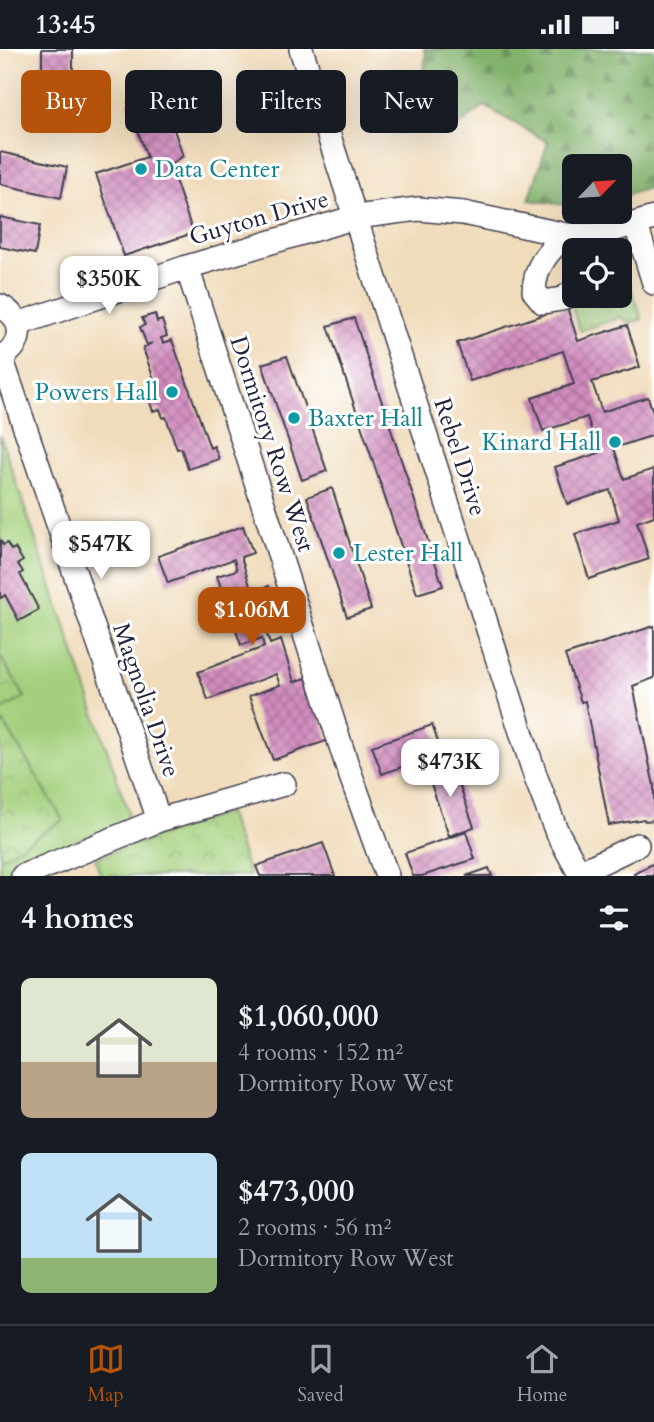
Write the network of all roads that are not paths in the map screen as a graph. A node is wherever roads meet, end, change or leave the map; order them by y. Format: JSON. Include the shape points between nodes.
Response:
{"nodes":[{"id":1,"x":301,"y":49,"type":"edge"},
{"id":2,"x":356,"y":217,"type":"junction"},
{"id":3,"x":645,"y":221,"type":"edge"},
{"id":4,"x":566,"y":235,"type":"junction"},
{"id":5,"x":563,"y":238,"type":"edge"},
{"id":6,"x":576,"y":238,"type":"edge"},
{"id":7,"x":605,"y":238,"type":"edge"},
{"id":8,"x":562,"y":239,"type":"edge"},
{"id":9,"x":187,"y":267,"type":"junction"},
{"id":10,"x":654,"y":283,"type":"edge"},
{"id":11,"x":562,"y":299,"type":"edge"},
{"id":12,"x":0,"y":306,"type":"edge"},
{"id":13,"x":18,"y":324,"type":"junction"},
{"id":14,"x":1,"y":357,"type":"edge"},
{"id":15,"x":284,"y":784,"type":"dead end"},
{"id":16,"x":159,"y":820,"type":"junction"},
{"id":17,"x":637,"y":845,"type":"dead end"},
{"id":18,"x":580,"y":875,"type":"edge"},
{"id":19,"x":23,"y":876,"type":"edge"},
{"id":20,"x":387,"y":876,"type":"edge"}],
"edges":[{"from":1,"to":2,"type":"street","name":"Rebel Drive"},
{"from":2,"to":4,"type":"street","name":"Guyton Drive","via":[[418,209],[463,213]]},
{"from":2,"to":9,"type":"street","name":"Guyton Drive"},
{"from":2,"to":18,"type":"street","name":"Rebel Drive","via":[[536,778]]},
{"from":3,"to":7,"type":"street","name":"Guyton Drive"},
{"from":3,"to":10,"type":"street"},
{"from":4,"to":5,"type":"street"},
{"from":4,"to":6,"type":"street","name":"Guyton Drive"},
{"from":8,"to":11,"type":"street","via":[[534,275],[534,291],[544,302]]},
{"from":9,"to":13,"type":"street","name":"Guyton Drive"},
{"from":9,"to":20,"type":"street","name":"Dormitory Row West"},
{"from":12,"to":13,"type":"street"},
{"from":13,"to":14,"type":"street","via":[[14,348]]},
{"from":14,"to":16,"type":"street","name":"Magnolia Drive"},
{"from":15,"to":16,"type":"street"},
{"from":16,"to":19,"type":"street"},
{"from":17,"to":18,"type":"street"}]}
